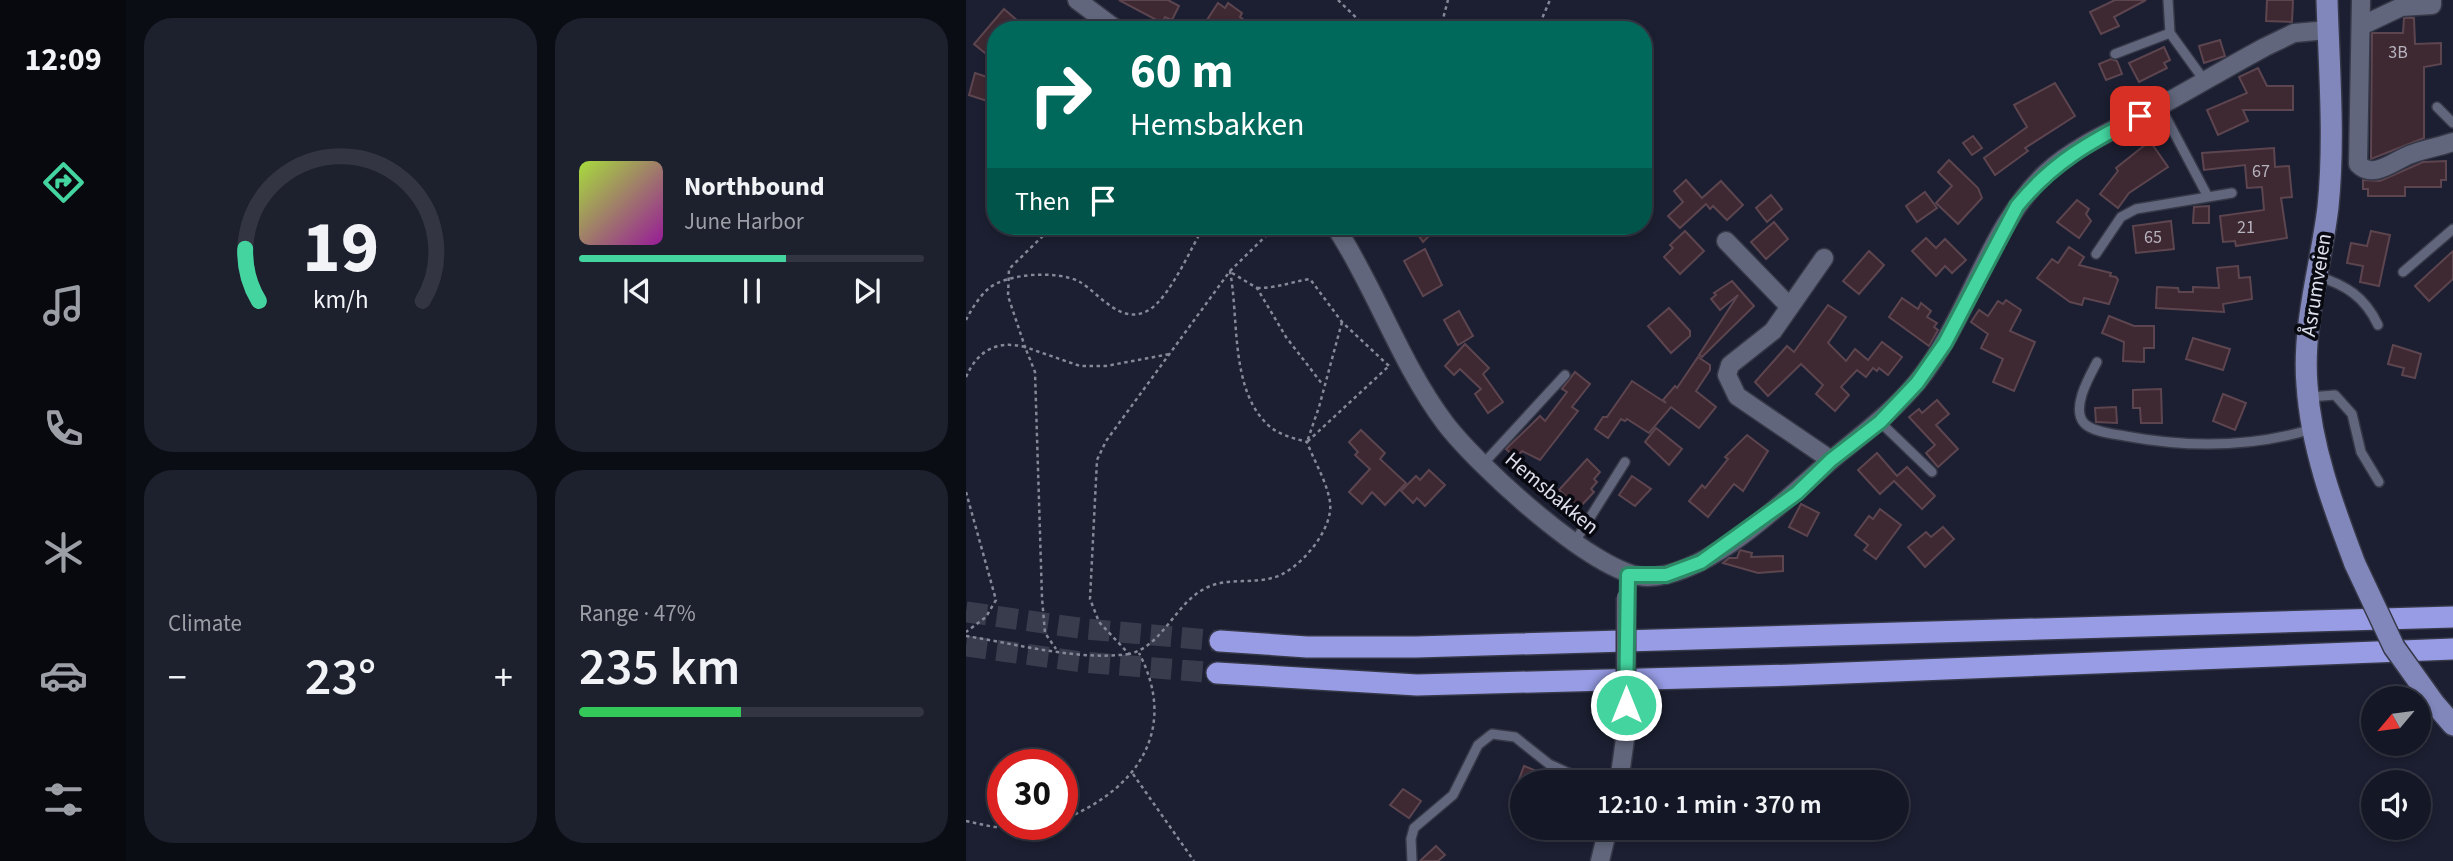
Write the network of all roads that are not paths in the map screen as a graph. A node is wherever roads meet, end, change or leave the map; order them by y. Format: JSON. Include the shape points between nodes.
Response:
{"nodes":[{"id":1,"x":1077,"y":0,"type":"edge"},
{"id":2,"x":2168,"y":0,"type":"edge"},
{"id":3,"x":2327,"y":0,"type":"edge"},
{"id":4,"x":2361,"y":0,"type":"edge"},
{"id":5,"x":2432,"y":3,"type":"edge"},
{"id":6,"x":1104,"y":21,"type":"edge"},
{"id":7,"x":2361,"y":26,"type":"junction"},
{"id":8,"x":2328,"y":30,"type":"junction"},
{"id":9,"x":2170,"y":33,"type":"junction"},
{"id":10,"x":2115,"y":54,"type":"dead end"},
{"id":11,"x":2204,"y":80,"type":"junction"},
{"id":12,"x":2160,"y":106,"type":"junction"},
{"id":13,"x":2437,"y":107,"type":"dead end"},
{"id":14,"x":2453,"y":123,"type":"edge"},
{"id":15,"x":2453,"y":142,"type":"edge"},
{"id":16,"x":2232,"y":193,"type":"dead end"},
{"id":17,"x":2207,"y":195,"type":"junction"},
{"id":18,"x":2453,"y":229,"type":"edge"},
{"id":19,"x":1340,"y":235,"type":"edge"},
{"id":20,"x":1726,"y":241,"type":"dead end"},
{"id":21,"x":2096,"y":254,"type":"dead end"},
{"id":22,"x":1824,"y":258,"type":"dead end"},
{"id":23,"x":2403,"y":272,"type":"dead end"},
{"id":24,"x":2316,"y":275,"type":"junction"},
{"id":25,"x":1789,"y":306,"type":"junction"},
{"id":26,"x":2378,"y":325,"type":"dead end"},
{"id":27,"x":2096,"y":362,"type":"dead end"},
{"id":28,"x":1565,"y":375,"type":"dead end"},
{"id":29,"x":2308,"y":397,"type":"junction"},
{"id":30,"x":1880,"y":422,"type":"junction"},
{"id":31,"x":2312,"y":429,"type":"junction"},
{"id":32,"x":1831,"y":460,"type":"junction"},
{"id":33,"x":1625,"y":462,"type":"dead end"},
{"id":34,"x":1483,"y":464,"type":"junction"},
{"id":35,"x":1932,"y":472,"type":"dead end"},
{"id":36,"x":2379,"y":482,"type":"dead end"},
{"id":37,"x":1574,"y":543,"type":"junction"},
{"id":38,"x":1628,"y":575,"type":"junction"},
{"id":39,"x":2453,"y":617,"type":"edge"},
{"id":40,"x":1220,"y":641,"type":"tunnel mouth"},
{"id":41,"x":2453,"y":649,"type":"edge"},
{"id":42,"x":1217,"y":673,"type":"tunnel mouth"},
{"id":43,"x":2453,"y":725,"type":"edge"},
{"id":44,"x":1562,"y":770,"type":"edge"},
{"id":45,"x":1621,"y":770,"type":"edge"},
{"id":46,"x":1605,"y":840,"type":"edge"},
{"id":47,"x":1412,"y":861,"type":"edge"},
{"id":48,"x":1600,"y":861,"type":"edge"}],
"edges":[{"from":1,"to":6,"type":"street"},
{"from":2,"to":9,"type":"lane"},
{"from":3,"to":8,"type":"main road","name":"Åsrumveien"},
{"from":4,"to":7,"type":"street"},
{"from":5,"to":7,"type":"street","via":[[2401,7]]},
{"from":7,"to":15,"type":"street","via":[[2358,164],[2368,170],[2387,168],[2409,154]]},
{"from":8,"to":11,"type":"street","name":"Hemsbakken","via":[[2294,33]]},
{"from":8,"to":24,"type":"main road","name":"Åsrumveien","via":[[2328,205]]},
{"from":9,"to":10,"type":"lane"},
{"from":9,"to":11,"type":"lane"},
{"from":11,"to":12,"type":"street","name":"Hemsbakken"},
{"from":12,"to":17,"type":"lane"},
{"from":12,"to":30,"type":"street","name":"Hemsbakken","via":[[2065,158],[2031,189],[2017,206],[1935,358]]},
{"from":13,"to":14,"type":"lane"},
{"from":16,"to":17,"type":"lane"},
{"from":17,"to":21,"type":"lane","via":[[2125,214]]},
{"from":18,"to":23,"type":"lane"},
{"from":19,"to":34,"type":"street","name":"Hemsbakken","via":[[1444,422]]},
{"from":20,"to":25,"type":"street"},
{"from":22,"to":25,"type":"street"},
{"from":24,"to":26,"type":"lane","via":[[2361,298]]},
{"from":24,"to":29,"type":"main road","name":"Åsrumveien","via":[[2307,347]]},
{"from":25,"to":32,"type":"street","via":[[1773,331],[1730,365],[1727,375],[1737,396]]},
{"from":27,"to":31,"type":"lane","via":[[2080,404],[2084,423],[2092,427],[2145,440],[2220,446]]},
{"from":28,"to":34,"type":"lane"},
{"from":29,"to":31,"type":"main road","name":"Åsrumveien"},
{"from":29,"to":36,"type":"lane","via":[[2329,394],[2340,399],[2352,414],[2361,452]]},
{"from":30,"to":32,"type":"street","name":"Hemsbakken"},
{"from":30,"to":35,"type":"lane"},
{"from":31,"to":43,"type":"main road","name":"Åsrumveien","bridge":true,"via":[[2355,564],[2394,647]]},
{"from":32,"to":38,"type":"street","name":"Hemsbakken","via":[[1797,493],[1701,562],[1666,575]]},
{"from":33,"to":37,"type":"lane"},
{"from":34,"to":37,"type":"street","name":"Hemsbakken"},
{"from":37,"to":38,"type":"street","name":"Hemsbakken"},
{"from":38,"to":45,"type":"street","bridge":true,"via":[[1626,732]]},
{"from":39,"to":40,"type":"highway","via":[[1443,647]]},
{"from":41,"to":42,"type":"highway","via":[[1417,685]]},
{"from":44,"to":47,"type":"lane","via":[[1515,737],[1492,734],[1478,745],[1453,795],[1415,828]]},
{"from":46,"to":48,"type":"street"}]}
